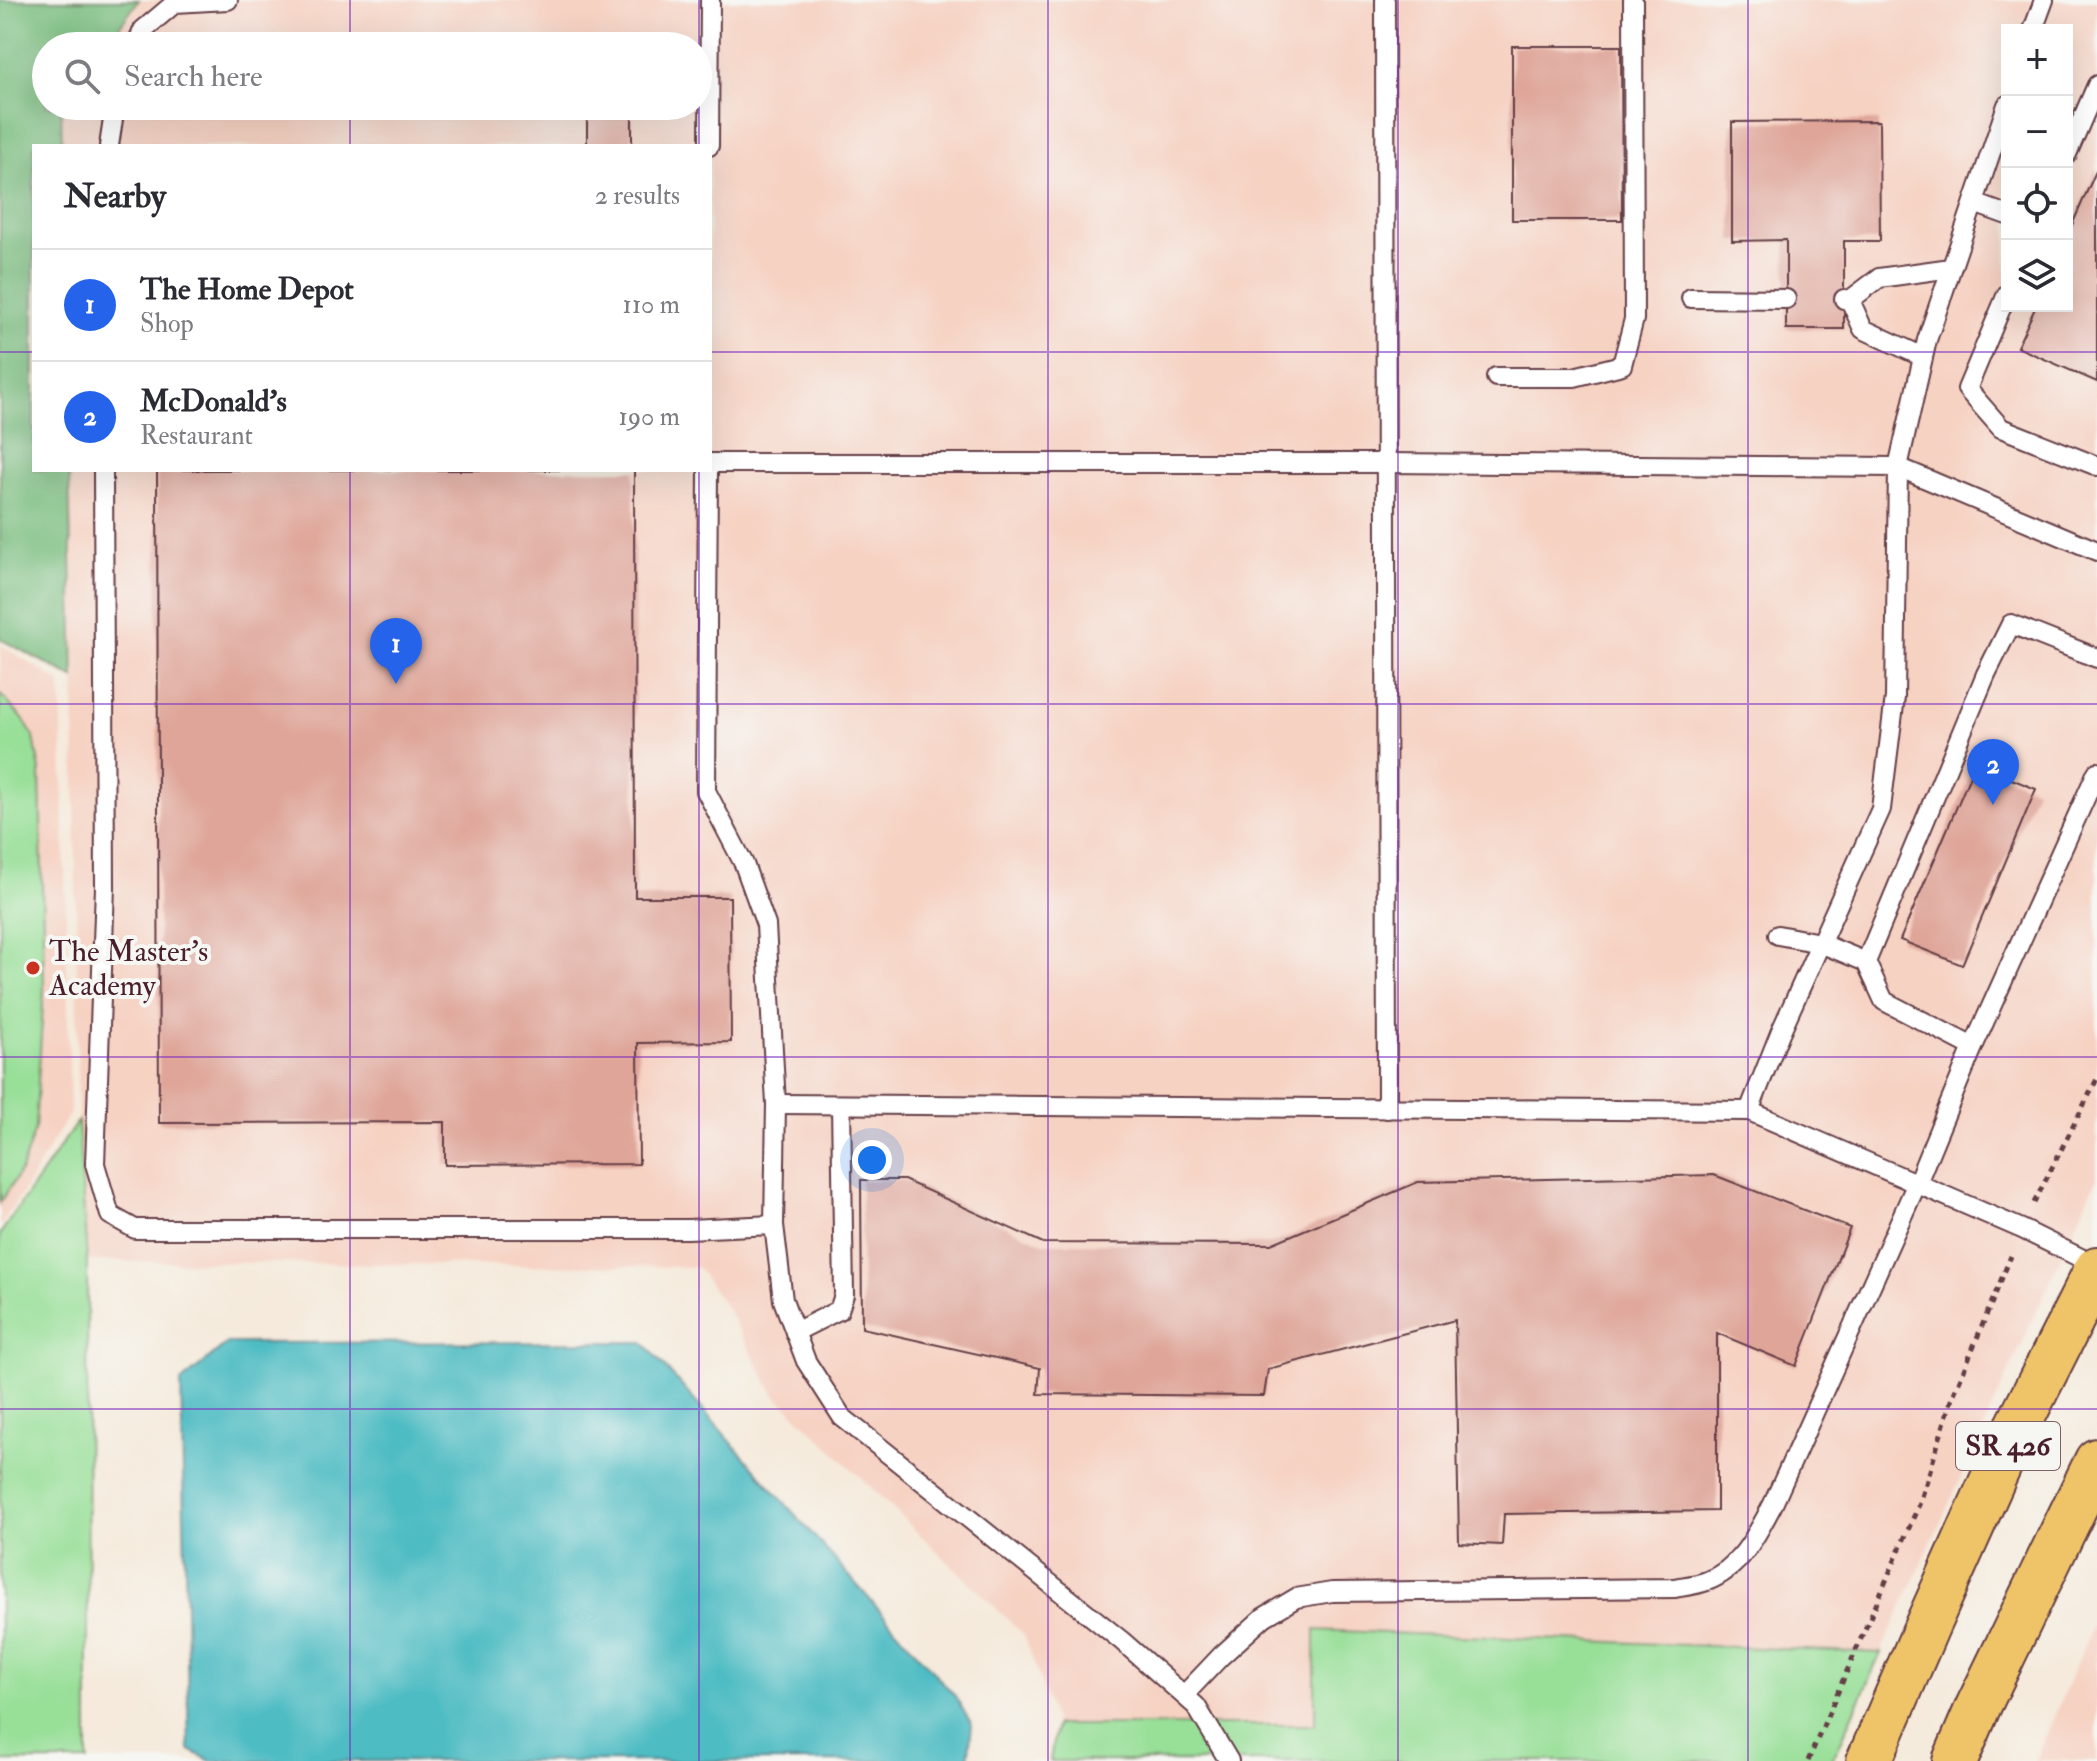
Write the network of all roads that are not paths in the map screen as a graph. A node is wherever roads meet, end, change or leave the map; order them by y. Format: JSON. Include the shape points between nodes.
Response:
{"nodes":[{"id":1,"x":228,"y":0,"type":"edge"},
{"id":2,"x":710,"y":0,"type":"edge"},
{"id":3,"x":1385,"y":0,"type":"edge"},
{"id":4,"x":1633,"y":0,"type":"edge"},
{"id":5,"x":2044,"y":0,"type":"edge"},
{"id":6,"x":2035,"y":24,"type":"edge"},
{"id":7,"x":142,"y":32,"type":"edge"},
{"id":8,"x":710,"y":32,"type":"edge"},
{"id":9,"x":2097,"y":85,"type":"edge"},
{"id":10,"x":113,"y":120,"type":"edge"},
{"id":11,"x":709,"y":120,"type":"edge"},
{"id":12,"x":2001,"y":123,"type":"edge"},
{"id":13,"x":2073,"y":140,"type":"edge"},
{"id":14,"x":109,"y":144,"type":"edge"},
{"id":15,"x":709,"y":144,"type":"edge"},
{"id":16,"x":1974,"y":203,"type":"junction"},
{"id":17,"x":2001,"y":213,"type":"edge"},
{"id":18,"x":1951,"y":268,"type":"junction"},
{"id":19,"x":1691,"y":298,"type":"dead end"},
{"id":20,"x":1786,"y":299,"type":"dead end"},
{"id":21,"x":2001,"y":308,"type":"edge"},
{"id":22,"x":1923,"y":357,"type":"junction"},
{"id":23,"x":1496,"y":377,"type":"dead end"},
{"id":24,"x":712,"y":463,"type":"edge"},
{"id":25,"x":1386,"y":463,"type":"junction"},
{"id":26,"x":2097,"y":466,"type":"edge"},
{"id":27,"x":1898,"y":467,"type":"junction"},
{"id":28,"x":103,"y":472,"type":"edge"},
{"id":29,"x":708,"y":472,"type":"edge"},
{"id":30,"x":2097,"y":551,"type":"edge"},
{"id":31,"x":2097,"y":658,"type":"edge"},
{"id":32,"x":2097,"y":772,"type":"edge"},
{"id":33,"x":1778,"y":935,"type":"dead end"},
{"id":34,"x":1820,"y":943,"type":"junction"},
{"id":35,"x":1866,"y":962,"type":"junction"},
{"id":36,"x":1973,"y":1047,"type":"junction"},
{"id":37,"x":776,"y":1104,"type":"junction"},
{"id":38,"x":841,"y":1105,"type":"junction"},
{"id":39,"x":1387,"y":1109,"type":"junction"},
{"id":40,"x":1749,"y":1111,"type":"junction"},
{"id":41,"x":1917,"y":1183,"type":"junction"},
{"id":42,"x":774,"y":1225,"type":"junction"},
{"id":43,"x":2097,"y":1267,"type":"edge"},
{"id":44,"x":795,"y":1332,"type":"junction"},
{"id":45,"x":2097,"y":1461,"type":"edge"},
{"id":46,"x":1184,"y":1695,"type":"junction"},
{"id":47,"x":1229,"y":1761,"type":"edge"},
{"id":48,"x":1869,"y":1761,"type":"edge"},
{"id":49,"x":1955,"y":1761,"type":"edge"}],
"edges":[{"from":1,"to":7,"type":"lane","via":[[175,3]]},
{"from":2,"to":8,"type":"lane"},
{"from":3,"to":25,"type":"lane"},
{"from":4,"to":23,"type":"lane","via":[[1634,319],[1622,365],[1574,377]]},
{"from":5,"to":6,"type":"lane"},
{"from":9,"to":13,"type":"lane"},
{"from":10,"to":14,"type":"lane"},
{"from":11,"to":15,"type":"lane"},
{"from":12,"to":16,"type":"lane"},
{"from":16,"to":17,"type":"lane"},
{"from":16,"to":18,"type":"lane"},
{"from":18,"to":22,"type":"lane"},
{"from":18,"to":22,"type":"lane","via":[[1879,278],[1847,300],[1863,329]]},
{"from":19,"to":20,"type":"lane"},
{"from":21,"to":26,"type":"lane","via":[[1967,389],[2001,428]]},
{"from":22,"to":27,"type":"lane"},
{"from":24,"to":25,"type":"lane"},
{"from":25,"to":27,"type":"lane"},
{"from":25,"to":39,"type":"lane"},
{"from":27,"to":30,"type":"lane"},
{"from":27,"to":34,"type":"lane","via":[[1895,697],[1881,809]]},
{"from":28,"to":42,"type":"lane","via":[[105,887],[95,1164],[110,1215],[135,1229]]},
{"from":29,"to":37,"type":"lane","via":[[706,791],[744,864],[766,925]]},
{"from":31,"to":35,"type":"lane","via":[[2011,624]]},
{"from":32,"to":36,"type":"lane"},
{"from":33,"to":34,"type":"lane"},
{"from":34,"to":35,"type":"lane"},
{"from":34,"to":40,"type":"lane"},
{"from":35,"to":36,"type":"lane","via":[[1884,1001]]},
{"from":36,"to":41,"type":"lane"},
{"from":37,"to":38,"type":"lane"},
{"from":37,"to":42,"type":"lane"},
{"from":38,"to":39,"type":"lane"},
{"from":38,"to":44,"type":"lane","via":[[844,1295],[839,1310]]},
{"from":39,"to":40,"type":"lane"},
{"from":40,"to":41,"type":"lane"},
{"from":41,"to":43,"type":"lane"},
{"from":41,"to":46,"type":"lane","via":[[1773,1504],[1749,1547],[1727,1568],[1707,1581],[1675,1588],[1332,1592],[1296,1598],[1264,1617]]},
{"from":42,"to":44,"type":"lane","via":[[783,1300]]},
{"from":43,"to":48,"type":"main road","number":"SR 426","via":[[2005,1452]]},
{"from":44,"to":46,"type":"lane","via":[[806,1361],[842,1417]]},
{"from":45,"to":49,"type":"main road","number":"SR 426"},
{"from":46,"to":47,"type":"lane"}]}
